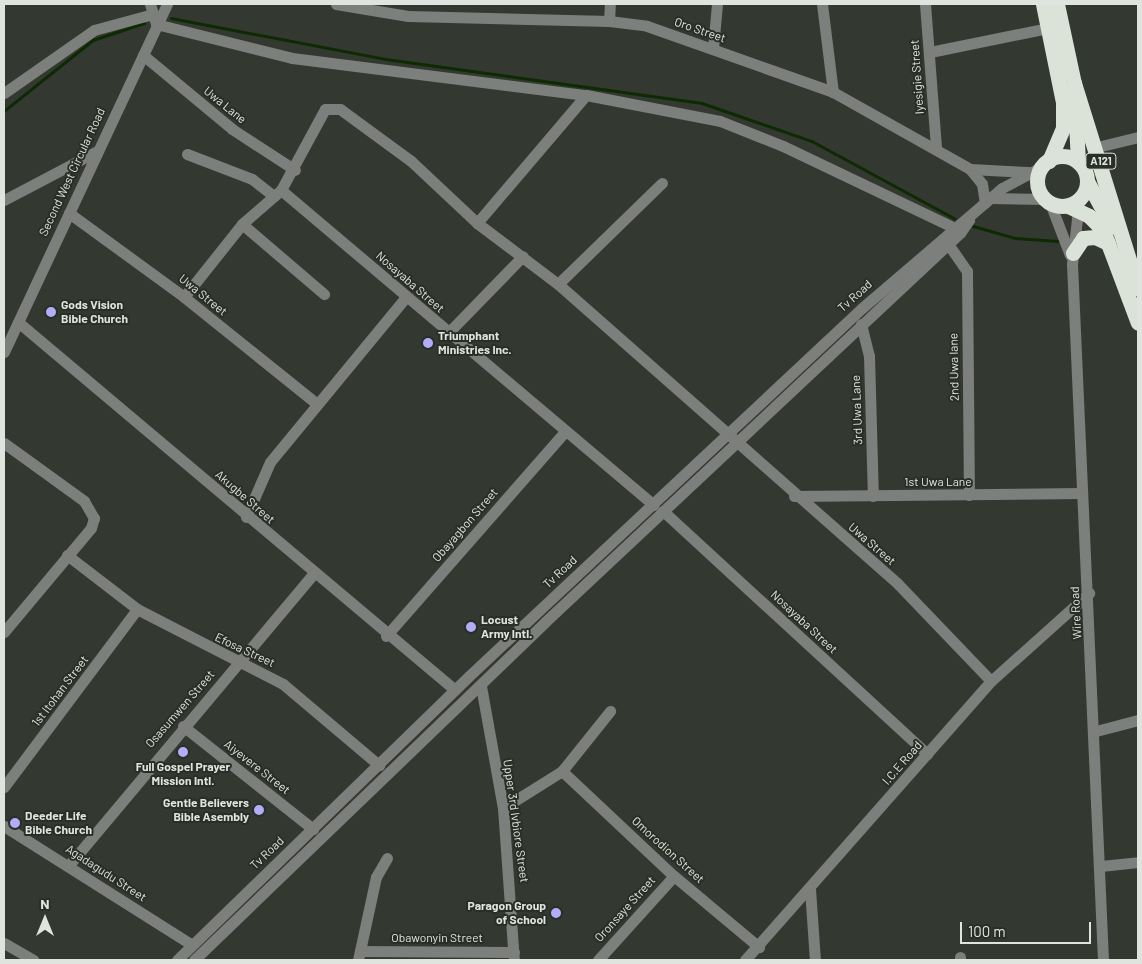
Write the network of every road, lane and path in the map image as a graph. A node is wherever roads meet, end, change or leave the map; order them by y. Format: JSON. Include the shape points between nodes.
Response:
{"nodes":[{"id":1,"x":167,"y":4,"type":"edge"},
{"id":2,"x":336,"y":4,"type":"edge"},
{"id":3,"x":610,"y":4,"type":"edge"},
{"id":4,"x":718,"y":4,"type":"edge"},
{"id":5,"x":822,"y":4,"type":"edge"},
{"id":6,"x":925,"y":4,"type":"edge"},
{"id":7,"x":1043,"y":4,"type":"edge"},
{"id":8,"x":1057,"y":4,"type":"edge"},
{"id":9,"x":153,"y":14,"type":"edge"},
{"id":10,"x":609,"y":21,"type":"junction"},
{"id":11,"x":1048,"y":28,"type":"junction"},
{"id":12,"x":712,"y":48,"type":"junction"},
{"id":13,"x":930,"y":52,"type":"junction"},
{"id":14,"x":143,"y":55,"type":"junction"},
{"id":15,"x":1074,"y":83,"type":"junction"},
{"id":16,"x":833,"y":92,"type":"junction"},
{"id":17,"x":4,"y":93,"type":"edge"},
{"id":18,"x":586,"y":95,"type":"junction"},
{"id":19,"x":1138,"y":137,"type":"edge"},
{"id":20,"x":1097,"y":147,"type":"junction"},
{"id":21,"x":936,"y":148,"type":"junction"},
{"id":22,"x":97,"y":150,"type":"junction"},
{"id":23,"x":187,"y":154,"type":"dead end"},
{"id":24,"x":1078,"y":162,"type":"junction"},
{"id":25,"x":1046,"y":163,"type":"junction"},
{"id":26,"x":970,"y":169,"type":"junction"},
{"id":27,"x":295,"y":170,"type":"junction"},
{"id":28,"x":1028,"y":172,"type":"junction"},
{"id":29,"x":1087,"y":181,"type":"junction"},
{"id":30,"x":662,"y":183,"type":"dead end"},
{"id":31,"x":278,"y":193,"type":"junction"},
{"id":32,"x":4,"y":200,"type":"edge"},
{"id":33,"x":987,"y":201,"type":"junction"},
{"id":34,"x":1048,"y":201,"type":"junction"},
{"id":35,"x":1076,"y":205,"type":"junction"},
{"id":36,"x":69,"y":213,"type":"junction"},
{"id":37,"x":971,"y":216,"type":"junction"},
{"id":38,"x":477,"y":223,"type":"junction"},
{"id":39,"x":242,"y":224,"type":"junction"},
{"id":40,"x":953,"y":227,"type":"junction"},
{"id":41,"x":1115,"y":242,"type":"junction"},
{"id":42,"x":948,"y":244,"type":"junction"},
{"id":43,"x":523,"y":256,"type":"junction"},
{"id":44,"x":1072,"y":259,"type":"junction"},
{"id":45,"x":558,"y":284,"type":"junction"},
{"id":46,"x":1138,"y":287,"type":"edge"},
{"id":47,"x":324,"y":294,"type":"dead end"},
{"id":48,"x":184,"y":296,"type":"junction"},
{"id":49,"x":406,"y":297,"type":"junction"},
{"id":50,"x":18,"y":322,"type":"junction"},
{"id":51,"x":861,"y":324,"type":"junction"},
{"id":52,"x":1138,"y":324,"type":"edge"},
{"id":53,"x":8,"y":333,"type":"edge"},
{"id":54,"x":448,"y":333,"type":"junction"},
{"id":55,"x":4,"y":352,"type":"edge"},
{"id":56,"x":317,"y":404,"type":"junction"},
{"id":57,"x":564,"y":433,"type":"junction"},
{"id":58,"x":733,"y":439,"type":"junction"},
{"id":59,"x":4,"y":443,"type":"edge"},
{"id":60,"x":1081,"y":493,"type":"junction"},
{"id":61,"x":969,"y":495,"type":"junction"},
{"id":62,"x":794,"y":496,"type":"junction"},
{"id":63,"x":873,"y":496,"type":"junction"},
{"id":64,"x":658,"y":508,"type":"junction"},
{"id":65,"x":246,"y":517,"type":"junction"},
{"id":66,"x":67,"y":555,"type":"junction"},
{"id":67,"x":314,"y":573,"type":"junction"},
{"id":68,"x":1089,"y":593,"type":"junction"},
{"id":69,"x":137,"y":609,"type":"junction"},
{"id":70,"x":4,"y":632,"type":"edge"},
{"id":71,"x":386,"y":636,"type":"junction"},
{"id":72,"x":507,"y":640,"type":"junction"},
{"id":73,"x":519,"y":649,"type":"junction"},
{"id":74,"x":238,"y":663,"type":"junction"},
{"id":75,"x":991,"y":681,"type":"junction"},
{"id":76,"x":481,"y":686,"type":"junction"},
{"id":77,"x":454,"y":690,"type":"junction"},
{"id":78,"x":610,"y":712,"type":"dead end"},
{"id":79,"x":1138,"y":720,"type":"edge"},
{"id":80,"x":183,"y":726,"type":"junction"},
{"id":81,"x":1096,"y":731,"type":"junction"},
{"id":82,"x":927,"y":754,"type":"junction"},
{"id":83,"x":379,"y":765,"type":"junction"},
{"id":84,"x":562,"y":771,"type":"junction"},
{"id":85,"x":4,"y":787,"type":"edge"},
{"id":86,"x":503,"y":808,"type":"junction"},
{"id":87,"x":4,"y":826,"type":"edge"},
{"id":88,"x":313,"y":829,"type":"junction"},
{"id":89,"x":387,"y":858,"type":"dead end"},
{"id":90,"x":1138,"y":862,"type":"edge"},
{"id":91,"x":69,"y":865,"type":"junction"},
{"id":92,"x":1101,"y":866,"type":"junction"},
{"id":93,"x":674,"y":876,"type":"junction"},
{"id":94,"x":810,"y":889,"type":"junction"},
{"id":95,"x":4,"y":944,"type":"edge"},
{"id":96,"x":192,"y":946,"type":"junction"},
{"id":97,"x":759,"y":947,"type":"junction"},
{"id":98,"x":359,"y":956,"type":"edge"},
{"id":99,"x":514,"y":956,"type":"edge"},
{"id":100,"x":33,"y":960,"type":"edge"},
{"id":101,"x":177,"y":960,"type":"edge"},
{"id":102,"x":194,"y":960,"type":"edge"},
{"id":103,"x":598,"y":960,"type":"edge"},
{"id":104,"x":745,"y":960,"type":"edge"},
{"id":105,"x":815,"y":960,"type":"edge"},
{"id":106,"x":1103,"y":960,"type":"edge"}],
"edges":[{"from":1,"to":9,"type":"street","name":"Second West Circular Road"},
{"from":2,"to":10,"type":"street","name":"Oro Street","via":[[408,16]]},
{"from":3,"to":10,"type":"street"},
{"from":4,"to":12,"type":"street"},
{"from":5,"to":16,"type":"street"},
{"from":6,"to":13,"type":"street","name":"Iyesigie Street"},
{"from":7,"to":11,"type":"highway"},
{"from":8,"to":15,"type":"highway","number":"A121"},
{"from":9,"to":14,"type":"street","name":"Second West Circular Road"},
{"from":9,"to":17,"type":"street","via":[[87,34]]},
{"from":9,"to":18,"type":"street","via":[[292,58]]},
{"from":10,"to":12,"type":"street","name":"Oro Street","via":[[647,26]]},
{"from":11,"to":13,"type":"street"},
{"from":11,"to":25,"type":"highway","via":[[1063,120]]},
{"from":12,"to":16,"type":"street","name":"Oro Street"},
{"from":13,"to":21,"type":"street","name":"Iyesigie Street"},
{"from":14,"to":22,"type":"street","name":"Second West Circular Road"},
{"from":14,"to":27,"type":"street","name":"Uwa Lane","via":[[232,129]]},
{"from":15,"to":20,"type":"highway","number":"A121"},
{"from":15,"to":24,"type":"highway","number":"A121"},
{"from":16,"to":21,"type":"street","name":"Oro Street"},
{"from":18,"to":38,"type":"street"},
{"from":18,"to":40,"type":"street","via":[[720,121],[782,146]]},
{"from":19,"to":20,"type":"street"},
{"from":20,"to":41,"type":"highway","number":"A121"},
{"from":21,"to":26,"type":"street","name":"Oro Street"},
{"from":22,"to":32,"type":"street"},
{"from":22,"to":36,"type":"street","name":"Second West Circular Road"},
{"from":23,"to":31,"type":"street","name":"Nosayaba Street","via":[[252,179]]},
{"from":24,"to":25,"type":"highway","number":"A121","via":[[1064,157]]},
{"from":24,"to":29,"type":"highway","number":"A121"},
{"from":25,"to":28,"type":"street","name":"Tv Road"},
{"from":25,"to":34,"type":"highway","via":[[1037,183]]},
{"from":26,"to":28,"type":"street","name":"Oro Street"},
{"from":26,"to":33,"type":"street","name":"Oro Street","via":[[982,184]]},
{"from":27,"to":31,"type":"street"},
{"from":27,"to":38,"type":"street","name":"Uwa Street","via":[[325,109],[340,109],[411,162]]},
{"from":28,"to":33,"type":"street","name":"Tv Road"},
{"from":29,"to":35,"type":"highway","number":"A121"},
{"from":29,"to":41,"type":"highway","number":"A121"},
{"from":30,"to":45,"type":"street"},
{"from":31,"to":39,"type":"street"},
{"from":31,"to":49,"type":"street","name":"Nosayaba Street"},
{"from":33,"to":34,"type":"street"},
{"from":33,"to":37,"type":"street","name":"Tv Road"},
{"from":34,"to":35,"type":"highway","number":"A121"},
{"from":34,"to":44,"type":"street","name":"Wire Road"},
{"from":35,"to":41,"type":"highway","number":"A121"},
{"from":35,"to":44,"type":"street","name":"Wire Road"},
{"from":36,"to":48,"type":"street","name":"Uwa Street"},
{"from":36,"to":50,"type":"street","name":"Second West Circular Road"},
{"from":37,"to":40,"type":"street","name":"Tv Road"},
{"from":37,"to":42,"type":"street","name":"Tv Road"},
{"from":38,"to":43,"type":"street","name":"Uwa Street"},
{"from":39,"to":47,"type":"street"},
{"from":39,"to":48,"type":"street"},
{"from":40,"to":58,"type":"street","name":"Tv Road"},
{"from":41,"to":44,"type":"highway","via":[[1083,238]]},
{"from":41,"to":46,"type":"highway","number":"A121"},
{"from":41,"to":52,"type":"highway","number":"A121"},
{"from":42,"to":51,"type":"street","name":"Tv Road"},
{"from":42,"to":61,"type":"street","name":"2nd Uwa lane","via":[[967,271]]},
{"from":43,"to":45,"type":"street","name":"Uwa Street"},
{"from":43,"to":54,"type":"street"},
{"from":44,"to":60,"type":"street","name":"Wire Road"},
{"from":45,"to":58,"type":"street","name":"Uwa Street"},
{"from":48,"to":56,"type":"street","name":"Uwa Street"},
{"from":49,"to":54,"type":"street","name":"Nosayaba Street"},
{"from":49,"to":56,"type":"street"},
{"from":50,"to":53,"type":"street","name":"Second West Circular Road"},
{"from":50,"to":65,"type":"street","name":"Akugbe Street","via":[[124,408]]},
{"from":51,"to":58,"type":"street","name":"Tv Road"},
{"from":51,"to":63,"type":"street","name":"3rd Uwa Lane","via":[[869,356]]},
{"from":53,"to":55,"type":"street","name":"Second West Circular Road"},
{"from":54,"to":57,"type":"street","name":"Nosayaba Street"},
{"from":56,"to":65,"type":"street","via":[[262,475]]},
{"from":57,"to":64,"type":"street","name":"Nosayaba Street"},
{"from":57,"to":71,"type":"street","name":"Obayagbon Street"},
{"from":58,"to":62,"type":"street","name":"Uwa Street"},
{"from":58,"to":64,"type":"street","name":"Tv Road"},
{"from":59,"to":66,"type":"street","via":[[91,509],[91,528]]},
{"from":60,"to":61,"type":"street","name":"1st Uwa Lane"},
{"from":60,"to":68,"type":"street","name":"Wire Road"},
{"from":61,"to":63,"type":"street","name":"1st Uwa Lane"},
{"from":62,"to":63,"type":"street","name":"1st Uwa Lane"},
{"from":62,"to":75,"type":"street","name":"Uwa Street","via":[[898,584]]},
{"from":64,"to":72,"type":"street","name":"Tv Road"},
{"from":64,"to":73,"type":"street","name":"Tv Road"},
{"from":64,"to":82,"type":"street","name":"Nosayaba Street"},
{"from":65,"to":67,"type":"street","name":"Akugbe Street"},
{"from":66,"to":69,"type":"street","name":"Efosa Street"},
{"from":66,"to":70,"type":"street"},
{"from":67,"to":71,"type":"street","name":"Akugbe Street"},
{"from":67,"to":74,"type":"street","name":"Osasumwen Street"},
{"from":68,"to":75,"type":"street","name":"I.C.E Road"},
{"from":68,"to":81,"type":"street","name":"Wire Road"},
{"from":69,"to":74,"type":"street","name":"Efosa Street"},
{"from":69,"to":85,"type":"street","name":"1st Itohan Street"},
{"from":71,"to":77,"type":"street","name":"Akugbe Street"},
{"from":72,"to":73,"type":"street"},
{"from":72,"to":77,"type":"street","name":"Tv Road"},
{"from":73,"to":76,"type":"street","name":"Tv Road"},
{"from":74,"to":80,"type":"street","name":"Osasumwen Street"},
{"from":74,"to":83,"type":"street","name":"Efosa Street","via":[[283,684]]},
{"from":75,"to":82,"type":"street","name":"I.C.E Road"},
{"from":76,"to":86,"type":"street","name":"Upper 3rd Ivbiore Street"},
{"from":76,"to":102,"type":"street","name":"Tv Road"},
{"from":77,"to":83,"type":"street","name":"Tv Road"},
{"from":78,"to":84,"type":"street"},
{"from":79,"to":81,"type":"street"},
{"from":80,"to":88,"type":"street","name":"Aiyevere Street"},
{"from":80,"to":91,"type":"street","name":"Osasumwen Street"},
{"from":81,"to":92,"type":"street","name":"Wire Road"},
{"from":82,"to":94,"type":"street","name":"I.C.E Road"},
{"from":83,"to":88,"type":"street","name":"Tv Road"},
{"from":84,"to":86,"type":"street"},
{"from":84,"to":93,"type":"street","name":"Omorodion Street"},
{"from":86,"to":99,"type":"street","name":"Upper 3rd Ivbiore Street"},
{"from":87,"to":91,"type":"street","name":"Agadagudu Street"},
{"from":88,"to":96,"type":"street","name":"Tv Road"},
{"from":89,"to":98,"type":"street","via":[[376,877]]},
{"from":90,"to":92,"type":"street"},
{"from":91,"to":96,"type":"street","name":"Agadagudu Street"},
{"from":92,"to":106,"type":"street","name":"Wire Road"},
{"from":93,"to":97,"type":"street","name":"Omorodion Street"},
{"from":93,"to":103,"type":"street","name":"Oronsaye Street"},
{"from":94,"to":97,"type":"street","name":"I.C.E Road"},
{"from":94,"to":105,"type":"street"},
{"from":95,"to":100,"type":"street"},
{"from":96,"to":101,"type":"street","name":"Tv Road"},
{"from":97,"to":104,"type":"street","name":"I.C.E Road"},
{"from":98,"to":99,"type":"street","name":"Obawonyin Street"}]}
